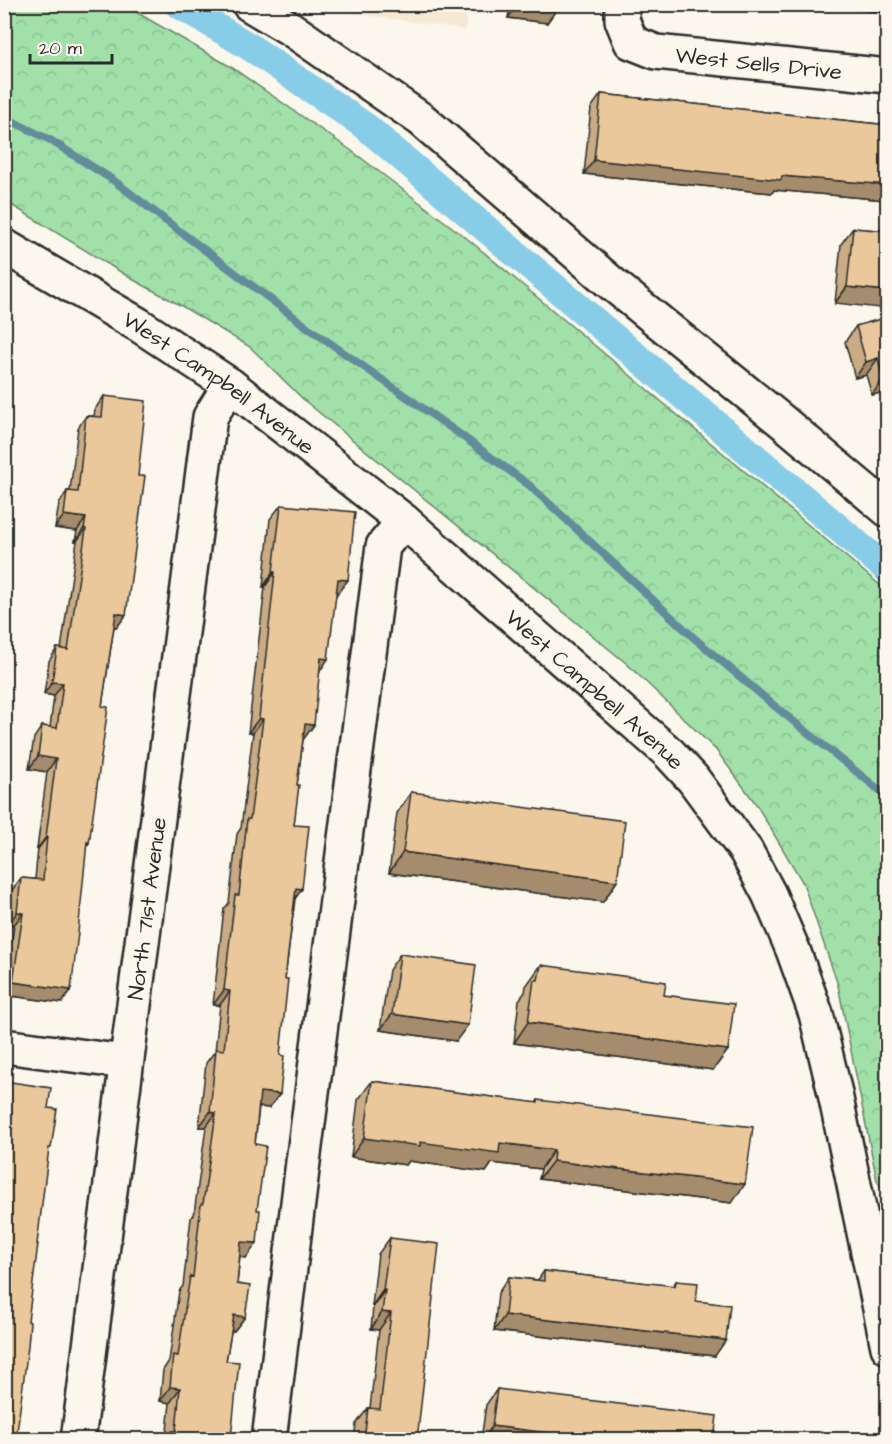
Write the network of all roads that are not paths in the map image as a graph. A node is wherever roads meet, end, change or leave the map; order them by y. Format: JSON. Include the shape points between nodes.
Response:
{"nodes":[{"id":1,"x":249,"y":4,"type":"edge"},
{"id":2,"x":622,"y":4,"type":"edge"},
{"id":3,"x":888,"y":76,"type":"edge"},
{"id":4,"x":4,"y":246,"type":"edge"},
{"id":5,"x":230,"y":385,"type":"junction"},
{"id":6,"x":888,"y":510,"type":"edge"},
{"id":7,"x":404,"y":521,"type":"junction"},
{"id":8,"x":4,"y":1046,"type":"edge"},
{"id":9,"x":125,"y":1062,"type":"junction"},
{"id":10,"x":875,"y":1228,"type":"edge"},
{"id":11,"x":888,"y":1347,"type":"edge"},
{"id":12,"x":78,"y":1440,"type":"edge"},
{"id":13,"x":269,"y":1440,"type":"edge"}],
"edges":[{"from":1,"to":6,"type":"street","via":[[422,120],[609,282]]},
{"from":2,"to":3,"type":"street","name":"West Sells Drive","via":[[622,20],[631,42],[656,52]]},
{"from":4,"to":5,"type":"street","name":"West Campbell Avenue","via":[[139,325]]},
{"from":5,"to":7,"type":"street","name":"West Campbell Avenue"},
{"from":5,"to":9,"type":"street","name":"North 71st Avenue","via":[[210,417]]},
{"from":7,"to":10,"type":"street","name":"West Campbell Avenue","via":[[669,753],[746,851],[769,894],[816,1014],[848,1154]]},
{"from":7,"to":13,"type":"street","via":[[383,546]]},
{"from":8,"to":9,"type":"street"},
{"from":9,"to":12,"type":"street","name":"North 71st Avenue"},
{"from":10,"to":11,"type":"street","name":"West Campbell Avenue"}]}
